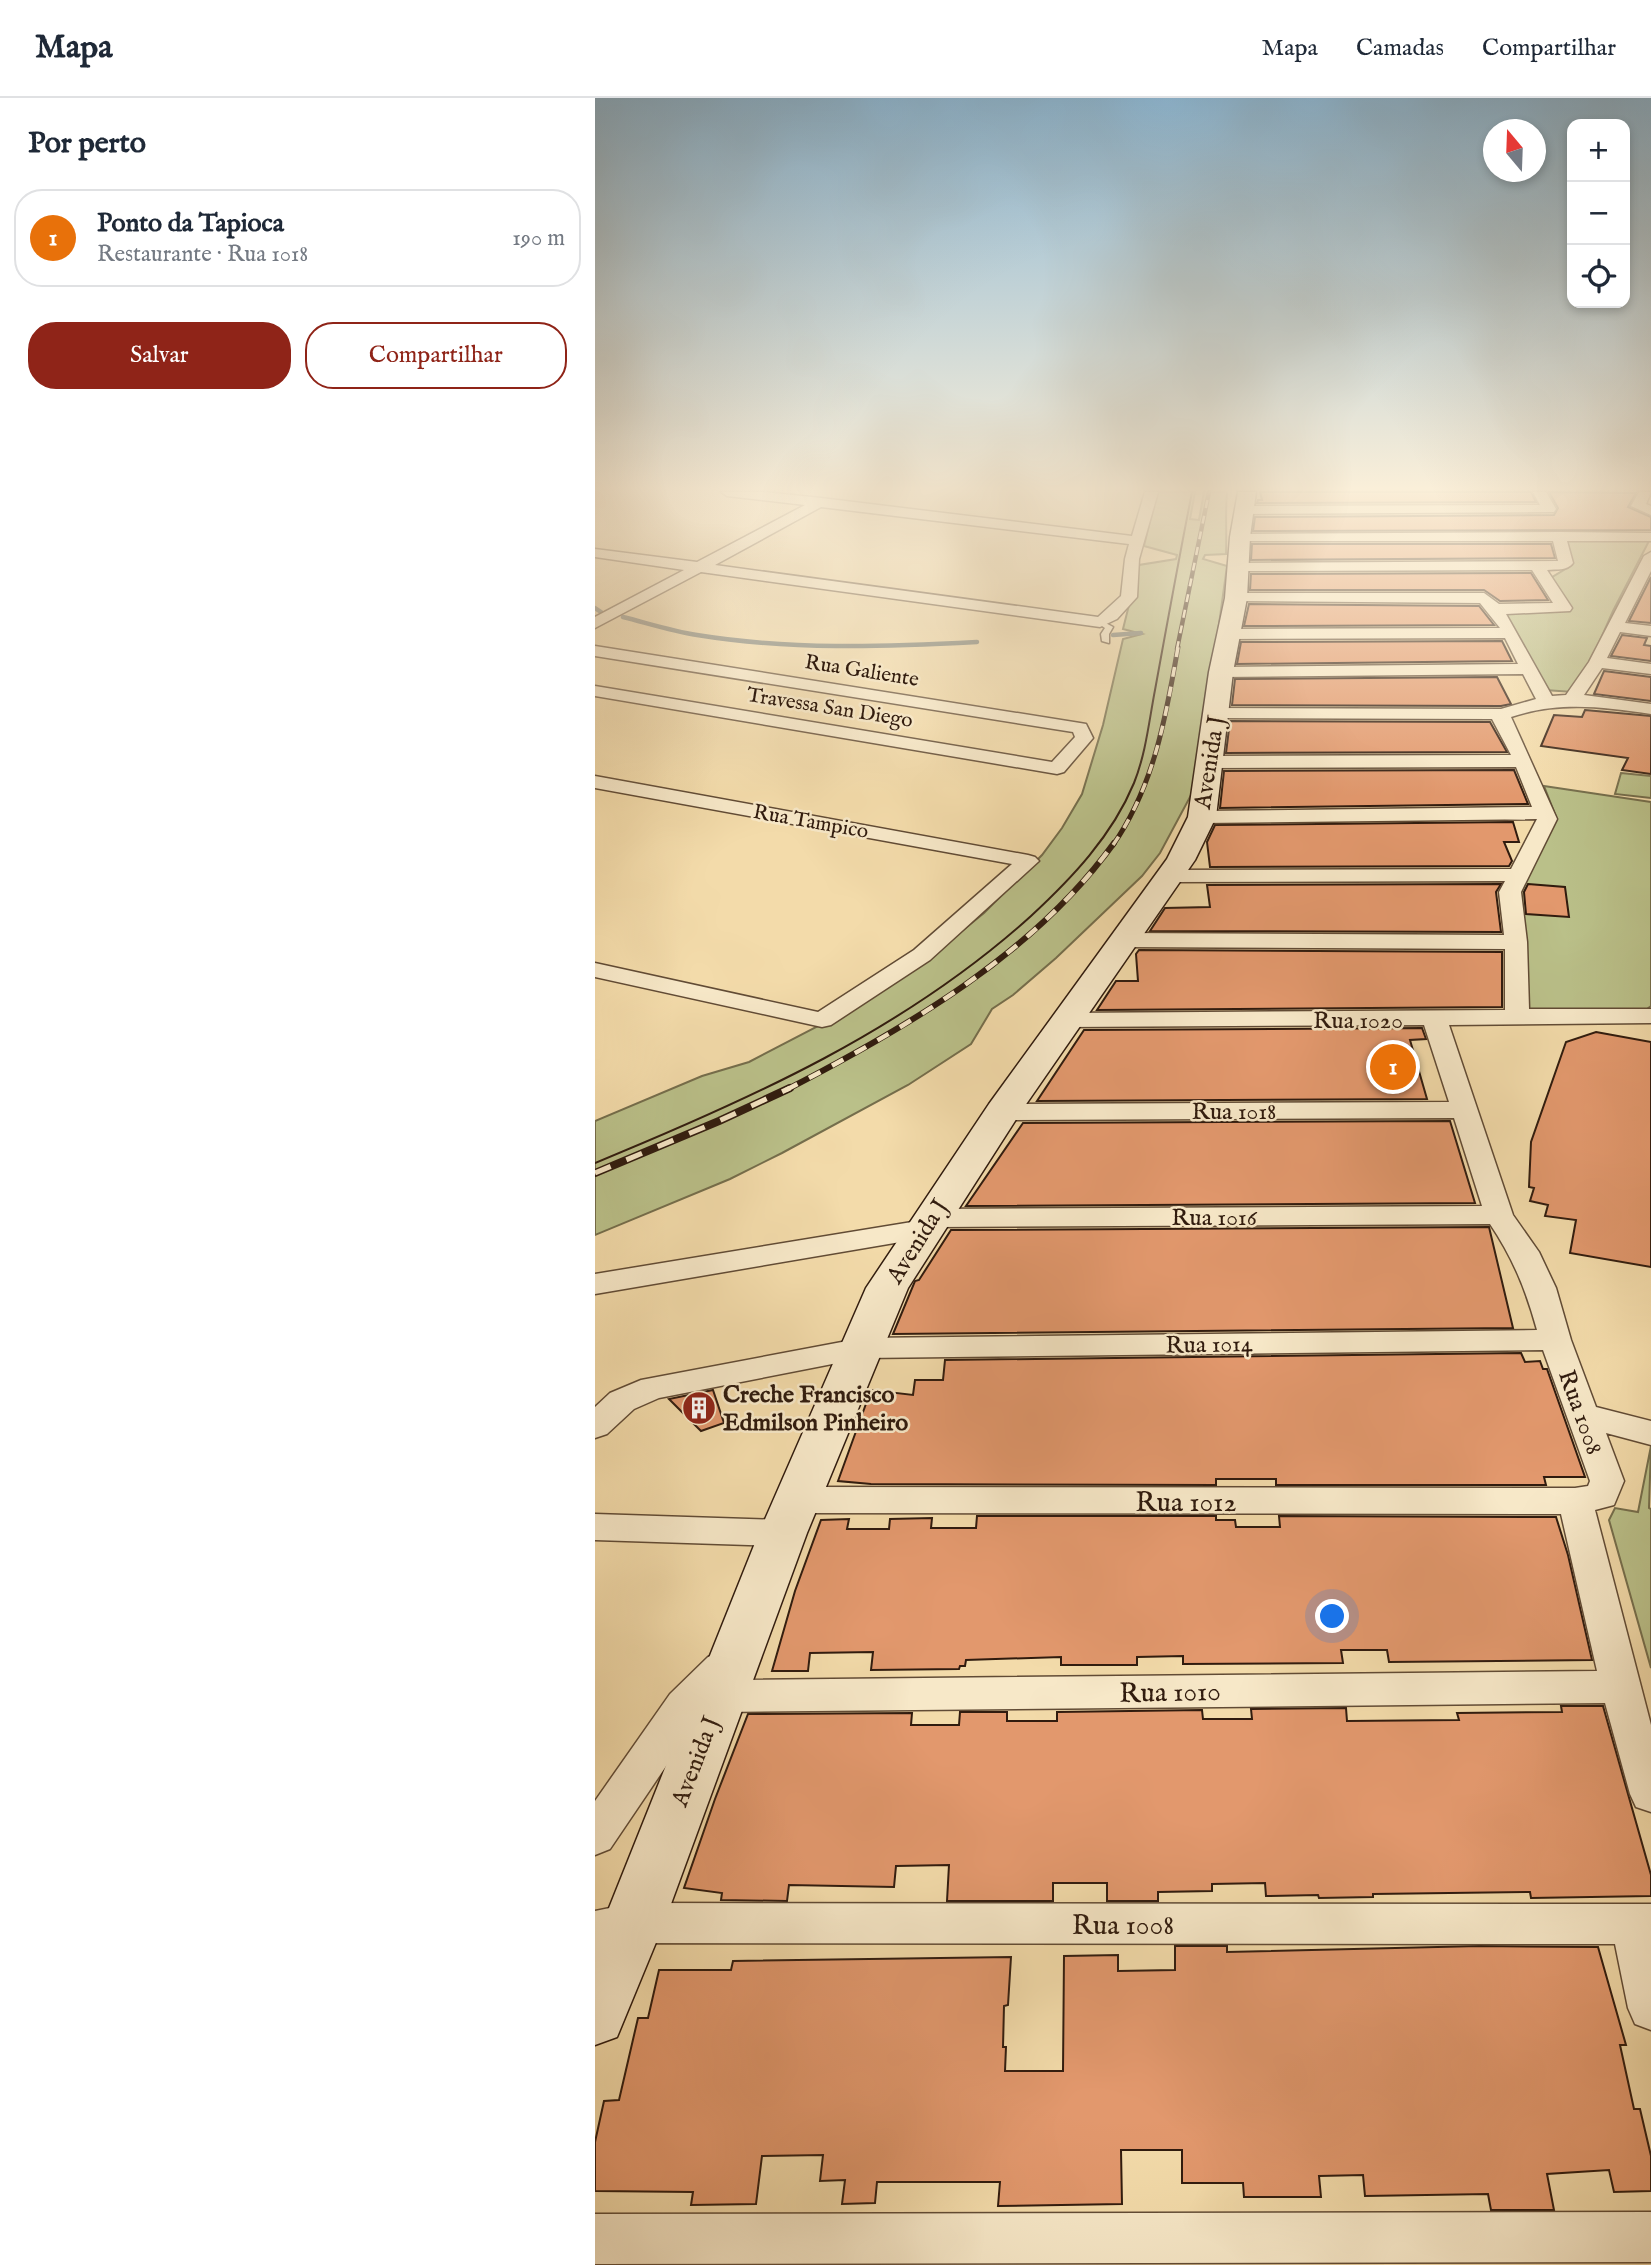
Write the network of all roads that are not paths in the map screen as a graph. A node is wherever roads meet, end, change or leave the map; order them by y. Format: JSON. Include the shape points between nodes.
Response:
{"nodes":[{"id":1,"x":650,"y":593,"type":"edge"},
{"id":2,"x":894,"y":593,"type":"edge"},
{"id":3,"x":1129,"y":593,"type":"edge"},
{"id":4,"x":1236,"y":593,"type":"edge"},
{"id":5,"x":1555,"y":593,"type":"edge"},
{"id":6,"x":1633,"y":594,"type":"joint"},
{"id":7,"x":1651,"y":597,"type":"edge"},
{"id":8,"x":1236,"y":598,"type":"junction"},
{"id":9,"x":1495,"y":609,"type":"junction"},
{"id":10,"x":1100,"y":622,"type":"junction"},
{"id":11,"x":595,"y":623,"type":"edge"},
{"id":12,"x":1616,"y":626,"type":"junction"},
{"id":13,"x":1651,"y":631,"type":"edge"},
{"id":14,"x":1510,"y":633,"type":"junction"},
{"id":15,"x":1230,"y":634,"type":"junction"},
{"id":16,"x":1106,"y":641,"type":"dead end"},
{"id":17,"x":595,"y":651,"type":"edge"},
{"id":18,"x":1597,"y":662,"type":"junction"},
{"id":19,"x":1651,"y":669,"type":"edge"},
{"id":20,"x":1528,"y":670,"type":"junction"},
{"id":21,"x":1220,"y":672,"type":"junction"},
{"id":22,"x":595,"y":691,"type":"edge"},
{"id":23,"x":1573,"y":698,"type":"junction"},
{"id":24,"x":1545,"y":700,"type":"junction"},
{"id":25,"x":1651,"y":709,"type":"edge"},
{"id":26,"x":1217,"y":713,"type":"junction"},
{"id":27,"x":1503,"y":714,"type":"junction"},
{"id":28,"x":1523,"y":761,"type":"junction"},
{"id":29,"x":1211,"y":762,"type":"junction"},
{"id":30,"x":1057,"y":768,"type":"joint"},
{"id":31,"x":595,"y":782,"type":"edge"},
{"id":32,"x":1545,"y":813,"type":"junction"},
{"id":33,"x":1202,"y":817,"type":"junction"},
{"id":34,"x":1520,"y":875,"type":"junction"},
{"id":35,"x":1170,"y":876,"type":"junction"},
{"id":36,"x":1122,"y":940,"type":"junction"},
{"id":37,"x":1516,"y":942,"type":"junction"},
{"id":38,"x":595,"y":970,"type":"edge"},
{"id":39,"x":1651,"y":1016,"type":"edge"},
{"id":40,"x":1517,"y":1019,"type":"junction"},
{"id":41,"x":1066,"y":1020,"type":"junction"},
{"id":42,"x":1435,"y":1020,"type":"junction"},
{"id":43,"x":1466,"y":1110,"type":"junction"},
{"id":44,"x":1002,"y":1112,"type":"junction"},
{"id":45,"x":1499,"y":1215,"type":"junction"},
{"id":46,"x":927,"y":1224,"type":"junction"},
{"id":47,"x":595,"y":1284,"type":"edge"},
{"id":48,"x":1555,"y":1340,"type":"junction"},
{"id":49,"x":863,"y":1348,"type":"junction"},
{"id":50,"x":1583,"y":1415,"type":"junction"},
{"id":51,"x":595,"y":1426,"type":"edge"},
{"id":52,"x":1651,"y":1433,"type":"edge"},
{"id":53,"x":1575,"y":1502,"type":"junction"},
{"id":54,"x":791,"y":1516,"type":"junction"},
{"id":55,"x":595,"y":1527,"type":"edge"},
{"id":56,"x":728,"y":1677,"type":"junction"},
{"id":57,"x":1620,"y":1687,"type":"junction"},
{"id":58,"x":1651,"y":1794,"type":"edge"},
{"id":59,"x":595,"y":1836,"type":"edge"},
{"id":60,"x":1642,"y":1925,"type":"edge"},
{"id":61,"x":615,"y":1927,"type":"edge"},
{"id":62,"x":1651,"y":2008,"type":"edge"},
{"id":63,"x":595,"y":2015,"type":"edge"},
{"id":64,"x":1651,"y":2237,"type":"edge"},
{"id":65,"x":595,"y":2239,"type":"edge"}],
"edges":[{"from":1,"to":11,"type":"street"},
{"from":2,"to":10,"type":"street"},
{"from":3,"to":10,"type":"street"},
{"from":4,"to":8,"type":"street","name":"Avenida J"},
{"from":5,"to":9,"type":"street","via":[[1564,608]]},
{"from":6,"to":7,"type":"street"},
{"from":6,"to":12,"type":"street"},
{"from":8,"to":9,"type":"street","via":[[1478,597]]},
{"from":8,"to":15,"type":"street","name":"Avenida J"},
{"from":9,"to":14,"type":"street"},
{"from":10,"to":16,"type":"lane","via":[[1109,627]]},
{"from":12,"to":13,"type":"street"},
{"from":12,"to":18,"type":"street"},
{"from":14,"to":15,"type":"street"},
{"from":14,"to":20,"type":"street"},
{"from":15,"to":21,"type":"street","name":"Avenida J"},
{"from":17,"to":30,"type":"street","name":"Rua Galiente","via":[[1080,728],[1084,738]]},
{"from":18,"to":19,"type":"street"},
{"from":18,"to":23,"type":"street"},
{"from":20,"to":21,"type":"street"},
{"from":20,"to":24,"type":"street"},
{"from":21,"to":26,"type":"street","name":"Avenida J"},
{"from":22,"to":30,"type":"street","name":"Travessa San Diego"},
{"from":23,"to":24,"type":"street"},
{"from":23,"to":25,"type":"street"},
{"from":24,"to":27,"type":"street"},
{"from":26,"to":27,"type":"street"},
{"from":26,"to":29,"type":"street","name":"Avenida J"},
{"from":27,"to":28,"type":"street","via":[[1501,719]]},
{"from":28,"to":29,"type":"street"},
{"from":28,"to":32,"type":"street"},
{"from":29,"to":33,"type":"street","name":"Avenida J"},
{"from":31,"to":38,"type":"street","name":"Rua Tampico","via":[[1027,860],[922,955],[822,1020]]},
{"from":32,"to":33,"type":"street"},
{"from":32,"to":34,"type":"street","via":[[1547,819]]},
{"from":33,"to":35,"type":"street","name":"Avenida J"},
{"from":34,"to":35,"type":"street"},
{"from":34,"to":37,"type":"street","via":[[1510,892]]},
{"from":35,"to":36,"type":"street","name":"Avenida J"},
{"from":36,"to":37,"type":"street"},
{"from":36,"to":41,"type":"street","name":"Avenida J"},
{"from":37,"to":40,"type":"street"},
{"from":39,"to":40,"type":"street","name":"Rua 1020"},
{"from":40,"to":42,"type":"street","name":"Rua 1020"},
{"from":41,"to":42,"type":"street","name":"Rua 1020"},
{"from":41,"to":44,"type":"street","name":"Avenida J"},
{"from":42,"to":43,"type":"street","name":"Rua 1008"},
{"from":43,"to":44,"type":"street","name":"Rua 1018"},
{"from":43,"to":45,"type":"street","name":"Rua 1008"},
{"from":44,"to":46,"type":"street","name":"Avenida J"},
{"from":45,"to":46,"type":"street","name":"Rua 1016"},
{"from":45,"to":48,"type":"street","name":"Rua 1008","via":[[1541,1287]]},
{"from":46,"to":47,"type":"street","name":"Rua 1016"},
{"from":46,"to":49,"type":"street","name":"Avenida J","via":[[887,1288]]},
{"from":48,"to":49,"type":"street","name":"Rua 1014"},
{"from":48,"to":50,"type":"street","name":"Rua 1008"},
{"from":49,"to":51,"type":"street","name":"Rua 1014","via":[[652,1388],[622,1401]]},
{"from":49,"to":54,"type":"street","name":"Avenida J"},
{"from":50,"to":52,"type":"street"},
{"from":50,"to":53,"type":"street","name":"Rua 1008","via":[[1607,1487],[1602,1496]]},
{"from":53,"to":54,"type":"street","name":"Rua 1012"},
{"from":53,"to":57,"type":"street"},
{"from":54,"to":55,"type":"street","name":"Rua 1012"},
{"from":54,"to":56,"type":"street","name":"Avenida J"},
{"from":56,"to":57,"type":"street","name":"Rua 1010"},
{"from":56,"to":59,"type":"street","via":[[710,1677],[684,1705]]},
{"from":56,"to":61,"type":"street","name":"Avenida J"},
{"from":57,"to":58,"type":"street"},
{"from":60,"to":61,"type":"street","name":"Rua 1008"},
{"from":60,"to":62,"type":"street"},
{"from":61,"to":63,"type":"street","name":"Avenida J"},
{"from":64,"to":65,"type":"street"}]}
